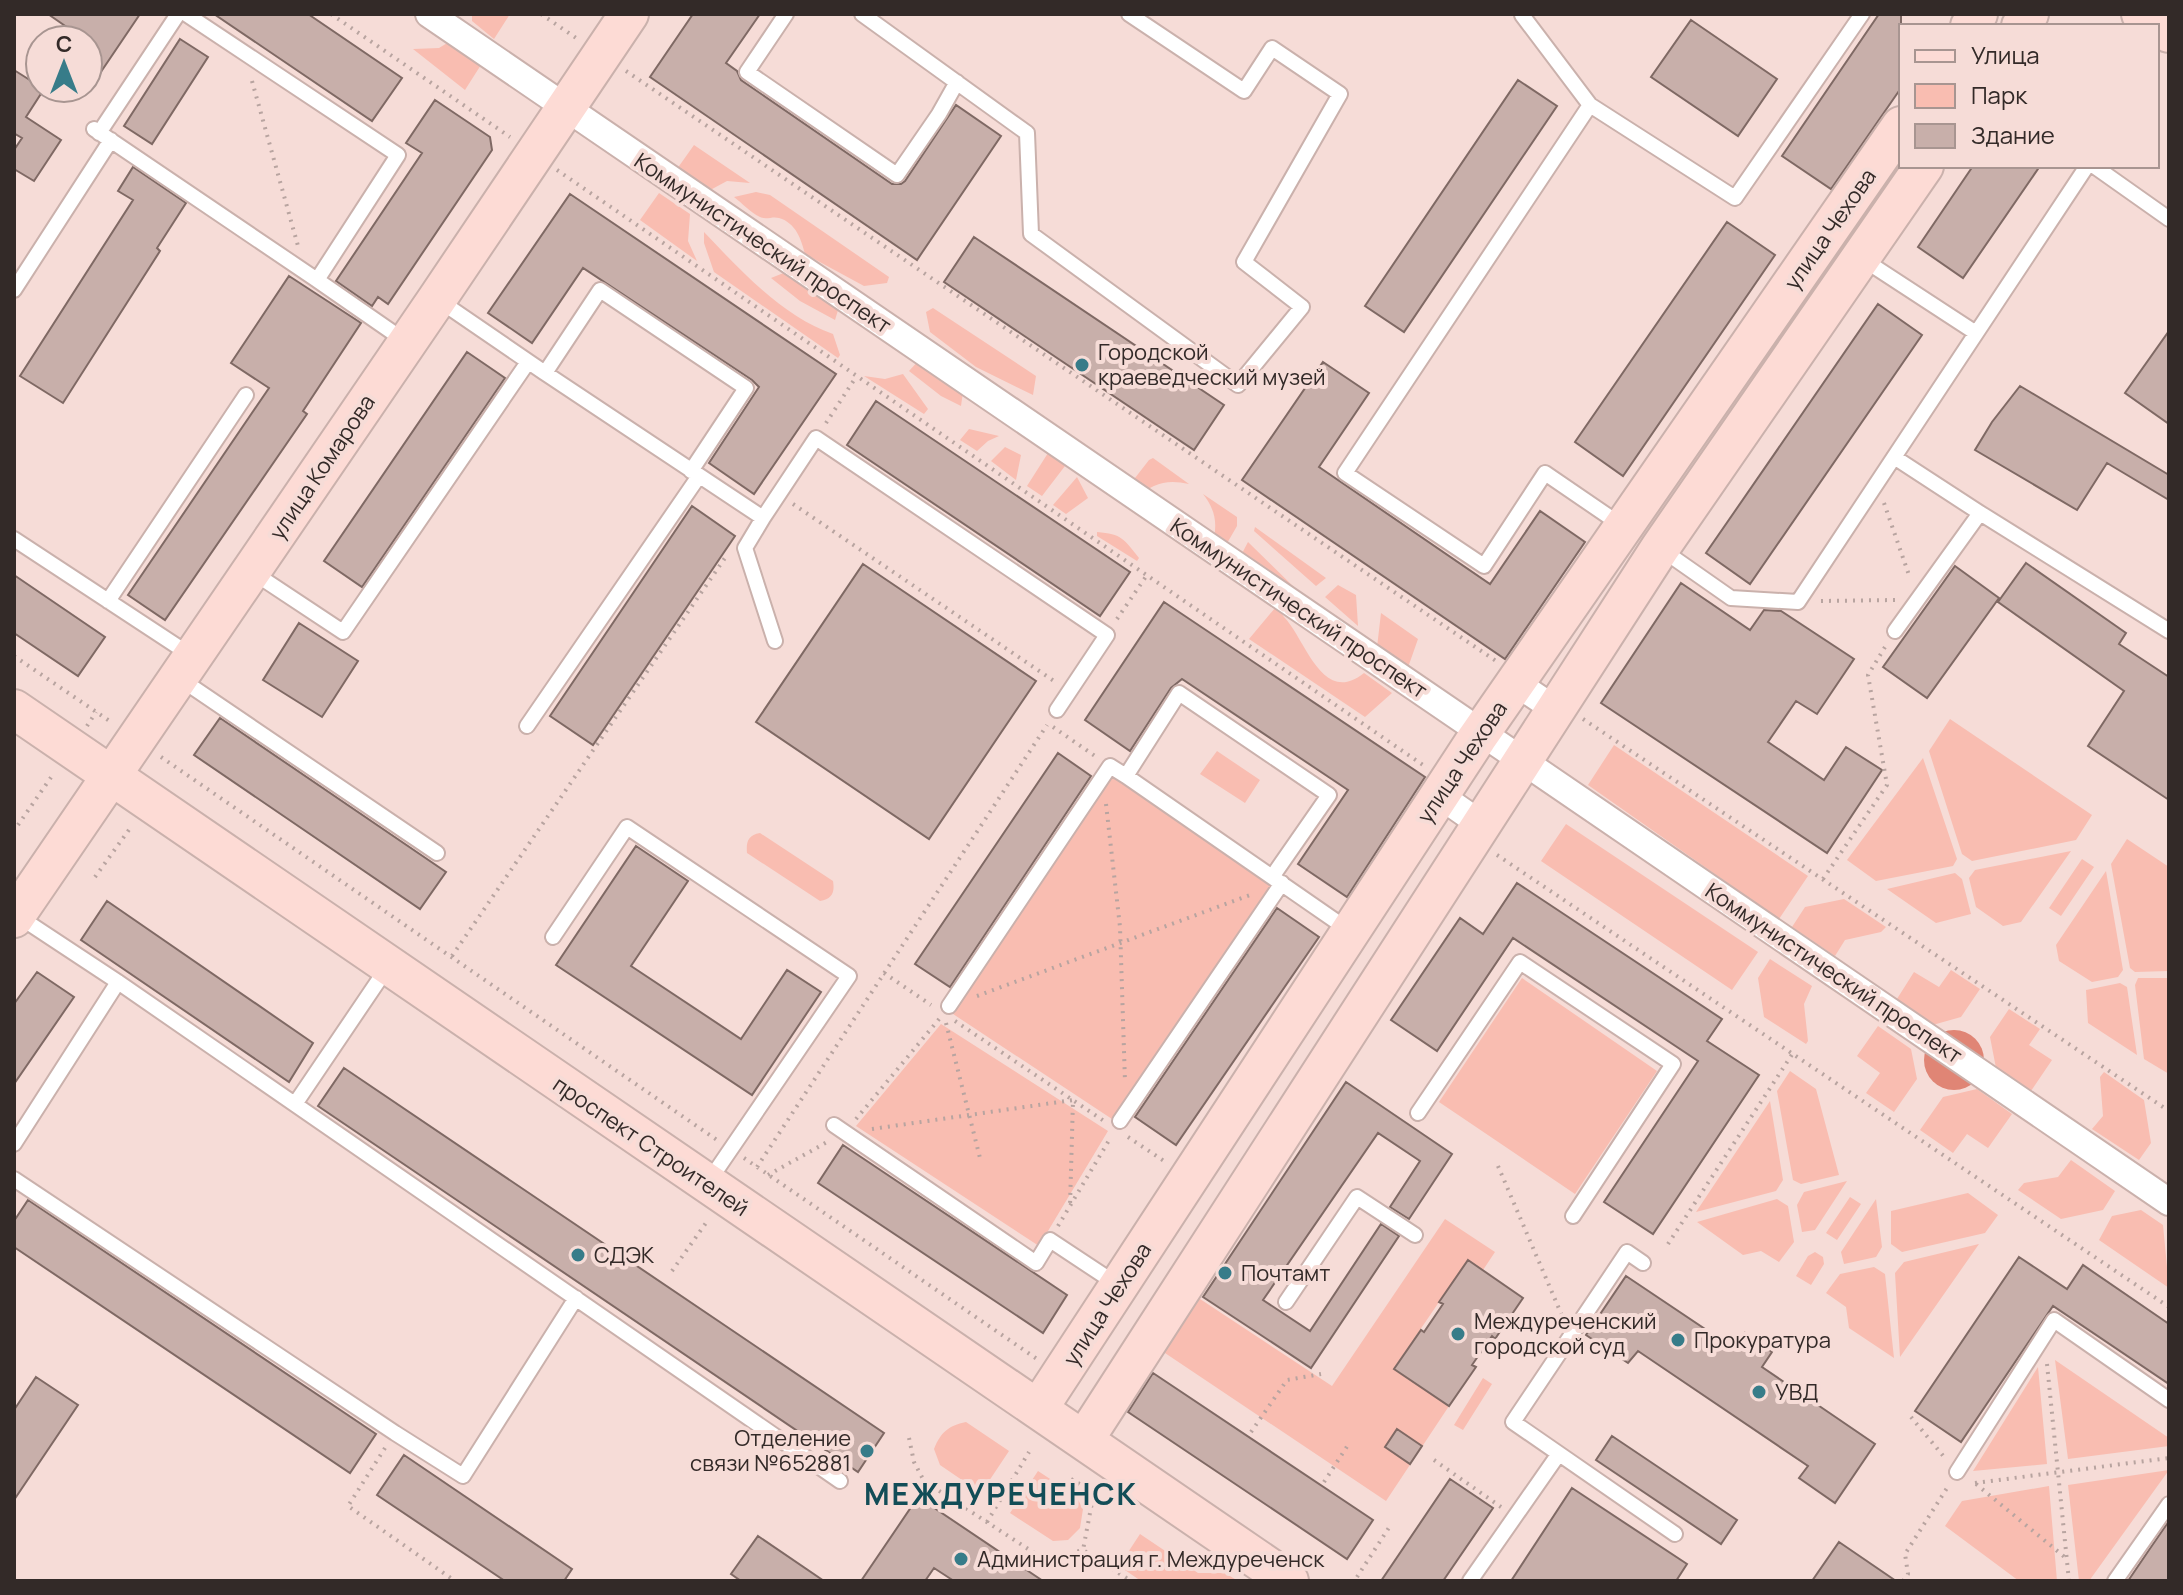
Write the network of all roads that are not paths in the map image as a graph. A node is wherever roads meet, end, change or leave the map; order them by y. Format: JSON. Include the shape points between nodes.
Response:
{"nodes":[{"id":1,"x":178,"y":14,"type":"edge"},
{"id":2,"x":186,"y":14,"type":"edge"},
{"id":3,"x":429,"y":14,"type":"edge"},
{"id":4,"x":629,"y":14,"type":"edge"},
{"id":5,"x":786,"y":14,"type":"edge"},
{"id":6,"x":862,"y":14,"type":"edge"},
{"id":7,"x":1129,"y":14,"type":"edge"},
{"id":8,"x":1862,"y":14,"type":"edge"},
{"id":9,"x":1522,"y":15,"type":"edge"},
{"id":10,"x":957,"y":82,"type":"junction"},
{"id":11,"x":1590,"y":105,"type":"junction"},
{"id":12,"x":565,"y":107,"type":"junction"},
{"id":13,"x":1899,"y":129,"type":"edge"},
{"id":14,"x":101,"y":134,"type":"junction"},
{"id":15,"x":1923,"y":168,"type":"edge"},
{"id":16,"x":2086,"y":168,"type":"edge"},
{"id":17,"x":2097,"y":168,"type":"edge"},
{"id":18,"x":2169,"y":219,"type":"edge"},
{"id":19,"x":1861,"y":258,"type":"junction"},
{"id":20,"x":311,"y":276,"type":"junction"},
{"id":21,"x":14,"y":290,"type":"edge"},
{"id":22,"x":437,"y":299,"type":"junction"},
{"id":23,"x":1976,"y":333,"type":"junction"},
{"id":24,"x":407,"y":343,"type":"junction"},
{"id":25,"x":528,"y":362,"type":"junction"},
{"id":26,"x":545,"y":373,"type":"junction"},
{"id":27,"x":246,"y":395,"type":"dead end"},
{"id":28,"x":1894,"y":457,"type":"junction"},
{"id":29,"x":695,"y":473,"type":"junction"},
{"id":30,"x":1980,"y":513,"type":"junction"},
{"id":31,"x":763,"y":518,"type":"junction"},
{"id":32,"x":1624,"y":527,"type":"junction"},
{"id":33,"x":14,"y":539,"type":"edge"},
{"id":34,"x":1660,"y":548,"type":"junction"},
{"id":35,"x":251,"y":571,"type":"junction"},
{"id":36,"x":108,"y":601,"type":"junction"},
{"id":37,"x":1895,"y":631,"type":"road end"},
{"id":38,"x":2169,"y":631,"type":"edge"},
{"id":39,"x":775,"y":641,"type":"dead end"},
{"id":40,"x":185,"y":666,"type":"junction"},
{"id":41,"x":1518,"y":680,"type":"junction"},
{"id":42,"x":1558,"y":707,"type":"junction"},
{"id":43,"x":14,"y":709,"type":"edge"},
{"id":44,"x":1057,"y":710,"type":"road end"},
{"id":45,"x":527,"y":726,"type":"dead end"},
{"id":46,"x":1481,"y":732,"type":"junction"},
{"id":47,"x":1523,"y":761,"type":"junction"},
{"id":48,"x":111,"y":775,"type":"junction"},
{"id":49,"x":1126,"y":776,"type":"junction"},
{"id":50,"x":1444,"y":789,"type":"junction"},
{"id":51,"x":1490,"y":840,"type":"junction"},
{"id":52,"x":437,"y":853,"type":"dead end"},
{"id":53,"x":1277,"y":880,"type":"junction"},
{"id":54,"x":15,"y":916,"type":"edge"},
{"id":55,"x":1350,"y":932,"type":"junction"},
{"id":56,"x":553,"y":937,"type":"dead end"},
{"id":57,"x":389,"y":965,"type":"junction"},
{"id":58,"x":118,"y":982,"type":"junction"},
{"id":59,"x":947,"y":1010,"type":"road end"},
{"id":60,"x":295,"y":1104,"type":"junction"},
{"id":61,"x":1418,"y":1113,"type":"dead end"},
{"id":62,"x":1120,"y":1121,"type":"road end"},
{"id":63,"x":839,"y":1129,"type":"road end"},
{"id":64,"x":14,"y":1144,"type":"edge"},
{"id":65,"x":14,"y":1179,"type":"edge"},
{"id":66,"x":707,"y":1202,"type":"junction"},
{"id":67,"x":2169,"y":1202,"type":"edge"},
{"id":68,"x":1573,"y":1216,"type":"dead end"},
{"id":69,"x":1415,"y":1235,"type":"dead end"},
{"id":70,"x":1643,"y":1263,"type":"dead end"},
{"id":71,"x":1119,"y":1286,"type":"junction"},
{"id":72,"x":576,"y":1298,"type":"junction"},
{"id":73,"x":1286,"y":1302,"type":"dead end"},
{"id":74,"x":2169,"y":1400,"type":"edge"},
{"id":75,"x":1038,"y":1409,"type":"junction"},
{"id":76,"x":1084,"y":1440,"type":"junction"},
{"id":77,"x":1558,"y":1455,"type":"junction"},
{"id":78,"x":1957,"y":1472,"type":"road end"},
{"id":79,"x":840,"y":1481,"type":"dead end"},
{"id":80,"x":2169,"y":1504,"type":"edge"},
{"id":81,"x":1675,"y":1534,"type":"dead end"},
{"id":82,"x":1289,"y":1581,"type":"edge"},
{"id":83,"x":1470,"y":1581,"type":"edge"},
{"id":84,"x":2115,"y":1581,"type":"edge"}],
"edges":[{"from":1,"to":14,"type":"lane"},
{"from":2,"to":20,"type":"lane","via":[[398,155]]},
{"from":3,"to":12,"type":"street","name":"Коммунистический проспект"},
{"from":4,"to":12,"type":"street","name":"улица Комарова"},
{"from":5,"to":10,"type":"lane","via":[[747,72],[897,175]]},
{"from":6,"to":10,"type":"lane"},
{"from":7,"to":10,"type":"lane","via":[[1244,91],[1272,48],[1340,94],[1244,262],[1302,307],[1238,385],[1031,234],[1027,133]]},
{"from":8,"to":11,"type":"lane","via":[[1735,198]]},
{"from":9,"to":11,"type":"lane"},
{"from":11,"to":32,"type":"lane","via":[[1345,473],[1484,566],[1545,473]]},
{"from":12,"to":22,"type":"street","name":"улица Комарова"},
{"from":12,"to":46,"type":"street","name":"Коммунистический проспект"},
{"from":13,"to":32,"type":"street","name":"улица Чехова"},
{"from":14,"to":20,"type":"lane"},
{"from":14,"to":21,"type":"lane"},
{"from":15,"to":19,"type":"street","name":"улица Чехова"},
{"from":16,"to":23,"type":"lane"},
{"from":17,"to":18,"type":"lane"},
{"from":19,"to":23,"type":"lane"},
{"from":19,"to":34,"type":"street","name":"улица Чехова"},
{"from":20,"to":24,"type":"lane"},
{"from":22,"to":24,"type":"street","name":"улица Комарова"},
{"from":22,"to":25,"type":"lane"},
{"from":23,"to":28,"type":"lane"},
{"from":24,"to":35,"type":"street","name":"улица Комарова"},
{"from":25,"to":26,"type":"lane"},
{"from":25,"to":35,"type":"lane","via":[[343,632]]},
{"from":26,"to":29,"type":"lane"},
{"from":26,"to":29,"type":"lane","via":[[600,290],[746,388]]},
{"from":27,"to":36,"type":"lane"},
{"from":28,"to":30,"type":"lane"},
{"from":28,"to":34,"type":"lane","via":[[1798,602],[1731,598]]},
{"from":29,"to":31,"type":"lane"},
{"from":29,"to":45,"type":"lane"},
{"from":30,"to":37,"type":"lane"},
{"from":30,"to":38,"type":"lane"},
{"from":31,"to":39,"type":"lane","via":[[745,548]]},
{"from":31,"to":44,"type":"lane","via":[[816,438],[1107,635]]},
{"from":32,"to":41,"type":"street","name":"улица Чехова"},
{"from":33,"to":36,"type":"lane"},
{"from":34,"to":42,"type":"street","name":"улица Чехова"},
{"from":35,"to":40,"type":"street","name":"улица Комарова"},
{"from":36,"to":40,"type":"lane"},
{"from":40,"to":48,"type":"street","name":"улица Комарова"},
{"from":40,"to":52,"type":"lane"},
{"from":41,"to":42,"type":"street"},
{"from":41,"to":46,"type":"street","name":"улица Чехова"},
{"from":42,"to":47,"type":"street","name":"улица Чехова"},
{"from":43,"to":48,"type":"street","name":"проспект Строителей"},
{"from":46,"to":47,"type":"street","name":"Коммунистический проспект"},
{"from":46,"to":50,"type":"street","name":"улица Чехова"},
{"from":47,"to":51,"type":"street","name":"улица Чехова"},
{"from":47,"to":67,"type":"street","name":"Коммунистический проспект"},
{"from":48,"to":54,"type":"street","name":"улица Комарова"},
{"from":48,"to":57,"type":"street","name":"проспект Строителей"},
{"from":49,"to":53,"type":"lane"},
{"from":49,"to":53,"type":"lane","via":[[1179,693],[1329,795]]},
{"from":49,"to":59,"type":"lane","via":[[1110,766]]},
{"from":50,"to":51,"type":"street"},
{"from":50,"to":55,"type":"street","name":"улица Чехова"},
{"from":51,"to":76,"type":"street","name":"улица Чехова"},
{"from":53,"to":55,"type":"lane"},
{"from":53,"to":62,"type":"lane"},
{"from":54,"to":58,"type":"lane"},
{"from":55,"to":71,"type":"street","name":"улица Чехова"},
{"from":56,"to":66,"type":"lane","via":[[627,827],[849,976],[731,1149]]},
{"from":57,"to":60,"type":"lane"},
{"from":57,"to":66,"type":"street","name":"проспект Строителей"},
{"from":58,"to":60,"type":"lane"},
{"from":58,"to":64,"type":"lane"},
{"from":60,"to":72,"type":"lane"},
{"from":61,"to":68,"type":"lane","via":[[1520,962],[1673,1064]]},
{"from":63,"to":71,"type":"lane","via":[[1036,1263],[1050,1240]]},
{"from":65,"to":72,"type":"lane","via":[[463,1476]]},
{"from":66,"to":75,"type":"street","name":"проспект Строителей"},
{"from":69,"to":73,"type":"lane","via":[[1357,1197]]},
{"from":70,"to":77,"type":"lane","via":[[1627,1252],[1513,1422]]},
{"from":71,"to":75,"type":"street","name":"улица Чехова"},
{"from":72,"to":79,"type":"lane"},
{"from":74,"to":78,"type":"lane","via":[[2054,1320]]},
{"from":75,"to":76,"type":"street","name":"проспект Строителей"},
{"from":76,"to":82,"type":"street","name":"проспект Строителей"},
{"from":77,"to":81,"type":"lane"},
{"from":77,"to":83,"type":"lane"},
{"from":80,"to":84,"type":"lane"}]}
